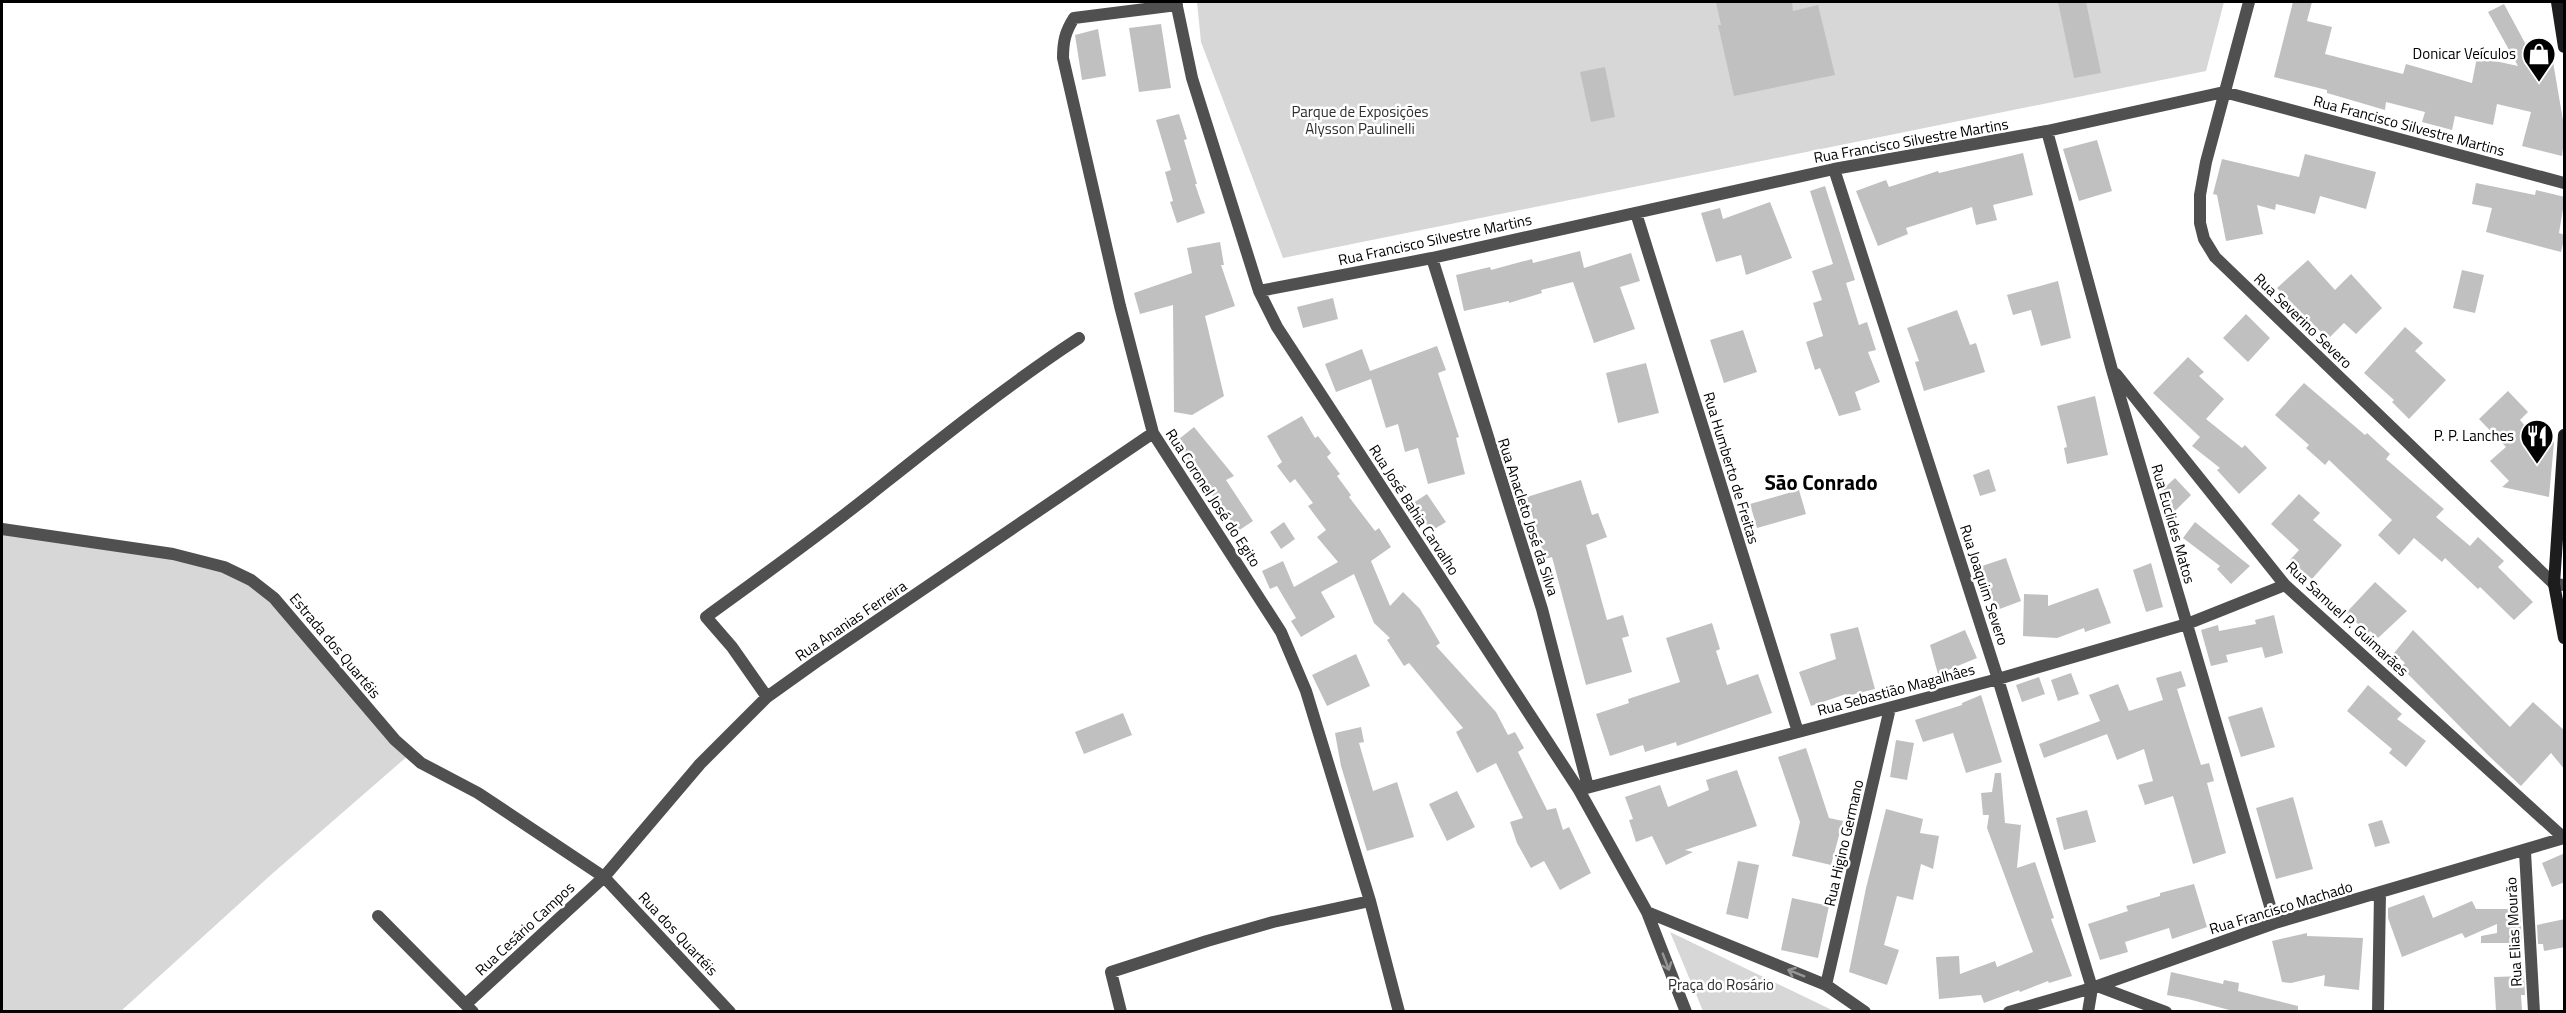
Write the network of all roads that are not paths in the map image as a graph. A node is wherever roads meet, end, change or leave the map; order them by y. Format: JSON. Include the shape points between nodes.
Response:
{"nodes":[{"id":1,"x":2249,"y":2,"type":"edge"},
{"id":2,"x":2557,"y":2,"type":"edge"},
{"id":3,"x":1177,"y":3,"type":"edge"},
{"id":4,"x":2564,"y":43,"type":"edge"},
{"id":5,"x":2224,"y":92,"type":"junction"},
{"id":6,"x":2047,"y":131,"type":"junction"},
{"id":7,"x":1834,"y":169,"type":"junction"},
{"id":8,"x":2565,"y":183,"type":"edge"},
{"id":9,"x":1636,"y":213,"type":"junction"},
{"id":10,"x":1432,"y":258,"type":"junction"},
{"id":11,"x":1259,"y":291,"type":"junction"},
{"id":12,"x":1079,"y":338,"type":"dead end"},
{"id":13,"x":2112,"y":370,"type":"junction"},
{"id":14,"x":1152,"y":433,"type":"junction"},
{"id":15,"x":2565,"y":435,"type":"edge"},
{"id":16,"x":2,"y":529,"type":"edge"},
{"id":17,"x":2559,"y":584,"type":"edge"},
{"id":18,"x":2285,"y":585,"type":"junction"},
{"id":19,"x":2187,"y":624,"type":"junction"},
{"id":20,"x":2565,"y":638,"type":"edge"},
{"id":21,"x":1998,"y":679,"type":"junction"},
{"id":22,"x":767,"y":697,"type":"junction"},
{"id":23,"x":1890,"y":708,"type":"junction"},
{"id":24,"x":1798,"y":732,"type":"junction"},
{"id":25,"x":1584,"y":789,"type":"junction"},
{"id":26,"x":2564,"y":838,"type":"edge"},
{"id":27,"x":2524,"y":852,"type":"junction"},
{"id":28,"x":604,"y":877,"type":"junction"},
{"id":29,"x":2380,"y":893,"type":"junction"},
{"id":30,"x":1370,"y":901,"type":"junction"},
{"id":31,"x":1647,"y":912,"type":"junction"},
{"id":32,"x":378,"y":916,"type":"dead end"},
{"id":33,"x":2275,"y":923,"type":"junction"},
{"id":34,"x":1826,"y":985,"type":"junction"},
{"id":35,"x":2095,"y":987,"type":"junction"},
{"id":36,"x":470,"y":1008,"type":"edge"},
{"id":37,"x":730,"y":1011,"type":"edge"},
{"id":38,"x":1121,"y":1011,"type":"edge"},
{"id":39,"x":1399,"y":1011,"type":"edge"},
{"id":40,"x":1686,"y":1011,"type":"edge"},
{"id":41,"x":1865,"y":1011,"type":"edge"},
{"id":42,"x":2009,"y":1011,"type":"edge"},
{"id":43,"x":2088,"y":1011,"type":"edge"},
{"id":44,"x":2166,"y":1011,"type":"edge"},
{"id":45,"x":2378,"y":1011,"type":"edge"},
{"id":46,"x":2534,"y":1011,"type":"edge"}],
"edges":[{"from":1,"to":5,"type":"street","name":"Rua Severino Severo"},
{"from":2,"to":4,"type":"street"},
{"from":3,"to":11,"type":"street","name":"Rua José Bahia Carvalho","via":[[1192,78]]},
{"from":3,"to":14,"type":"street","name":"Rua Coronel José do Egito","via":[[1074,18],[1063,43],[1078,126]]},
{"from":5,"to":6,"type":"street","name":"Rua Francisco Silvestre Martins"},
{"from":5,"to":8,"type":"street","name":"Rua Francisco Silvestre Martins"},
{"from":5,"to":17,"type":"street","name":"Rua Severino Severo","via":[[2200,195],[2200,223],[2215,257]]},
{"from":6,"to":7,"type":"street","name":"Rua Francisco Silvestre Martins"},
{"from":6,"to":13,"type":"street","name":"Rua Euclides Matos"},
{"from":7,"to":9,"type":"street","name":"Rua Francisco Silvestre Martins"},
{"from":7,"to":21,"type":"street","name":"Rua Joaquim Severo"},
{"from":9,"to":10,"type":"street","name":"Rua Francisco Silvestre Martins"},
{"from":9,"to":24,"type":"street","name":"Rua Humberto de Freitas"},
{"from":10,"to":11,"type":"street","name":"Rua Francisco Silvestre Martins"},
{"from":10,"to":25,"type":"street","name":"Rua Anacleto José da Silva","via":[[1542,609]]},
{"from":11,"to":25,"type":"street","name":"Rua José Bahia Carvalho","via":[[1277,327]]},
{"from":12,"to":22,"type":"street","via":[[976,410],[805,545],[706,617]]},
{"from":13,"to":18,"type":"street","name":"Rua Samuel P. Guimarães"},
{"from":13,"to":19,"type":"street","name":"Rua Euclides Matos"},
{"from":14,"to":22,"type":"street","name":"Rua Ananias Ferreira"},
{"from":14,"to":30,"type":"street","name":"Rua Coronel José do Egito","via":[[1281,632],[1306,691]]},
{"from":15,"to":17,"type":"street"},
{"from":16,"to":28,"type":"street","name":"Estrada dos Quartéis","via":[[173,554],[224,567],[250,580],[274,598],[388,731],[421,763],[478,793]]},
{"from":17,"to":20,"type":"street"},
{"from":18,"to":19,"type":"street","name":"Rua Sebastião Magalhâes"},
{"from":18,"to":26,"type":"street","name":"Rua Samuel P. Guimarães"},
{"from":19,"to":21,"type":"street","name":"Rua Sebastião Magalhâes"},
{"from":19,"to":33,"type":"street","name":"Rua Euclides Matos"},
{"from":21,"to":23,"type":"street","name":"Rua Sebastião Magalhâes"},
{"from":21,"to":35,"type":"street","name":"Rua Joaquim Severo"},
{"from":22,"to":28,"type":"street","name":"Rua Ananias Ferreira","via":[[700,764]]},
{"from":23,"to":24,"type":"street","name":"Rua Sebastião Magalhâes"},
{"from":23,"to":34,"type":"street","name":"Rua Higino Germano"},
{"from":24,"to":25,"type":"street","name":"Rua Sebastião Magalhâes"},
{"from":25,"to":31,"type":"street","name":"Rua José Bahia Carvalho"},
{"from":26,"to":27,"type":"street","name":"Rua Francisco Machado"},
{"from":27,"to":29,"type":"street","name":"Rua Francisco Machado"},
{"from":27,"to":46,"type":"street","name":"Rua Elias Mourão"},
{"from":28,"to":36,"type":"street","name":"Rua Cesário Campos"},
{"from":28,"to":37,"type":"street","name":"Rua dos Quartéis"},
{"from":29,"to":33,"type":"street","name":"Rua Francisco Machado"},
{"from":29,"to":45,"type":"street"},
{"from":30,"to":38,"type":"street","via":[[1229,934],[1111,972]]},
{"from":30,"to":39,"type":"street","name":"Rua Coronel José do Egito"},
{"from":34,"to":31,"type":"street","one_way":true},
{"from":31,"to":40,"type":"street","name":"Rua José Bahia Carvalho","one_way":true},
{"from":32,"to":36,"type":"street"},
{"from":33,"to":35,"type":"street","name":"Rua Francisco Machado"},
{"from":34,"to":41,"type":"street"},
{"from":35,"to":42,"type":"street","name":"Rua Francisco Machado"},
{"from":35,"to":43,"type":"street","name":"Rua Joaquim Severo"},
{"from":35,"to":44,"type":"street"}]}
